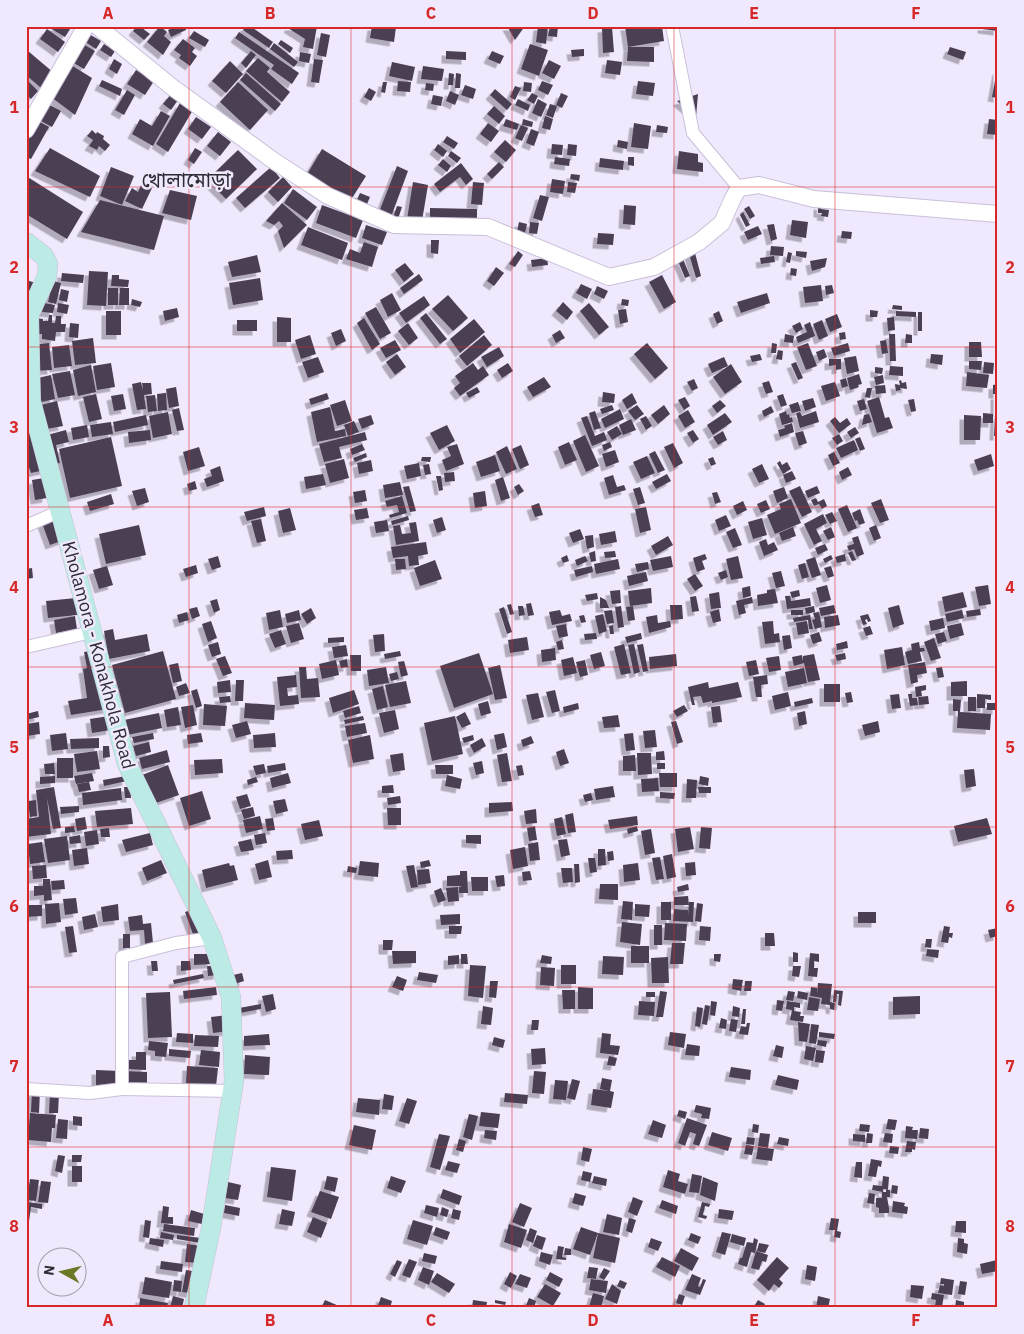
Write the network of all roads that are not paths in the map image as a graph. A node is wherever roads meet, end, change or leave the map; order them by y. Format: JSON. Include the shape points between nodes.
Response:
{"nodes":[{"id":1,"x":86,"y":26,"type":"edge"},
{"id":2,"x":97,"y":26,"type":"edge"},
{"id":3,"x":672,"y":26,"type":"edge"},
{"id":4,"x":26,"y":130,"type":"edge"},
{"id":5,"x":739,"y":188,"type":"junction"},
{"id":6,"x":998,"y":214,"type":"edge"},
{"id":7,"x":26,"y":242,"type":"edge"},
{"id":8,"x":29,"y":400,"type":"edge"},
{"id":9,"x":60,"y":511,"type":"junction"},
{"id":10,"x":26,"y":526,"type":"edge"},
{"id":11,"x":92,"y":632,"type":"junction"},
{"id":12,"x":26,"y":647,"type":"edge"},
{"id":13,"x":212,"y":938,"type":"junction"},
{"id":14,"x":26,"y":1089,"type":"edge"},
{"id":15,"x":122,"y":1089,"type":"junction"},
{"id":16,"x":232,"y":1091,"type":"junction"},
{"id":17,"x":194,"y":1308,"type":"edge"}],
"edges":[{"from":1,"to":4,"type":"street"},
{"from":2,"to":5,"type":"street","via":[[172,87],[274,161],[328,196],[394,225],[488,227],[609,277],[654,267],[699,242],[722,223]]},
{"from":3,"to":5,"type":"street","via":[[693,133]]},
{"from":5,"to":6,"type":"street","via":[[759,185],[814,199]]},
{"from":7,"to":8,"type":"main road","name":"Kholamora - Konakhola Road","via":[[44,256],[48,264],[47,276],[29,315]]},
{"from":8,"to":9,"type":"main road","name":"Kholamora - Konakhola Road"},
{"from":9,"to":10,"type":"street"},
{"from":9,"to":11,"type":"main road","name":"Kholamora - Konakhola Road"},
{"from":11,"to":12,"type":"street"},
{"from":11,"to":13,"type":"main road","name":"Kholamora - Konakhola Road","via":[[127,764]]},
{"from":13,"to":15,"type":"street","via":[[176,943],[122,957]]},
{"from":13,"to":16,"type":"main road","name":"Kholamora - Konakhola Road","via":[[231,997]]},
{"from":14,"to":15,"type":"street","via":[[90,1093]]},
{"from":15,"to":16,"type":"street"},
{"from":16,"to":17,"type":"main road","name":"Kholamora - Konakhola Road","via":[[211,1228]]}]}
